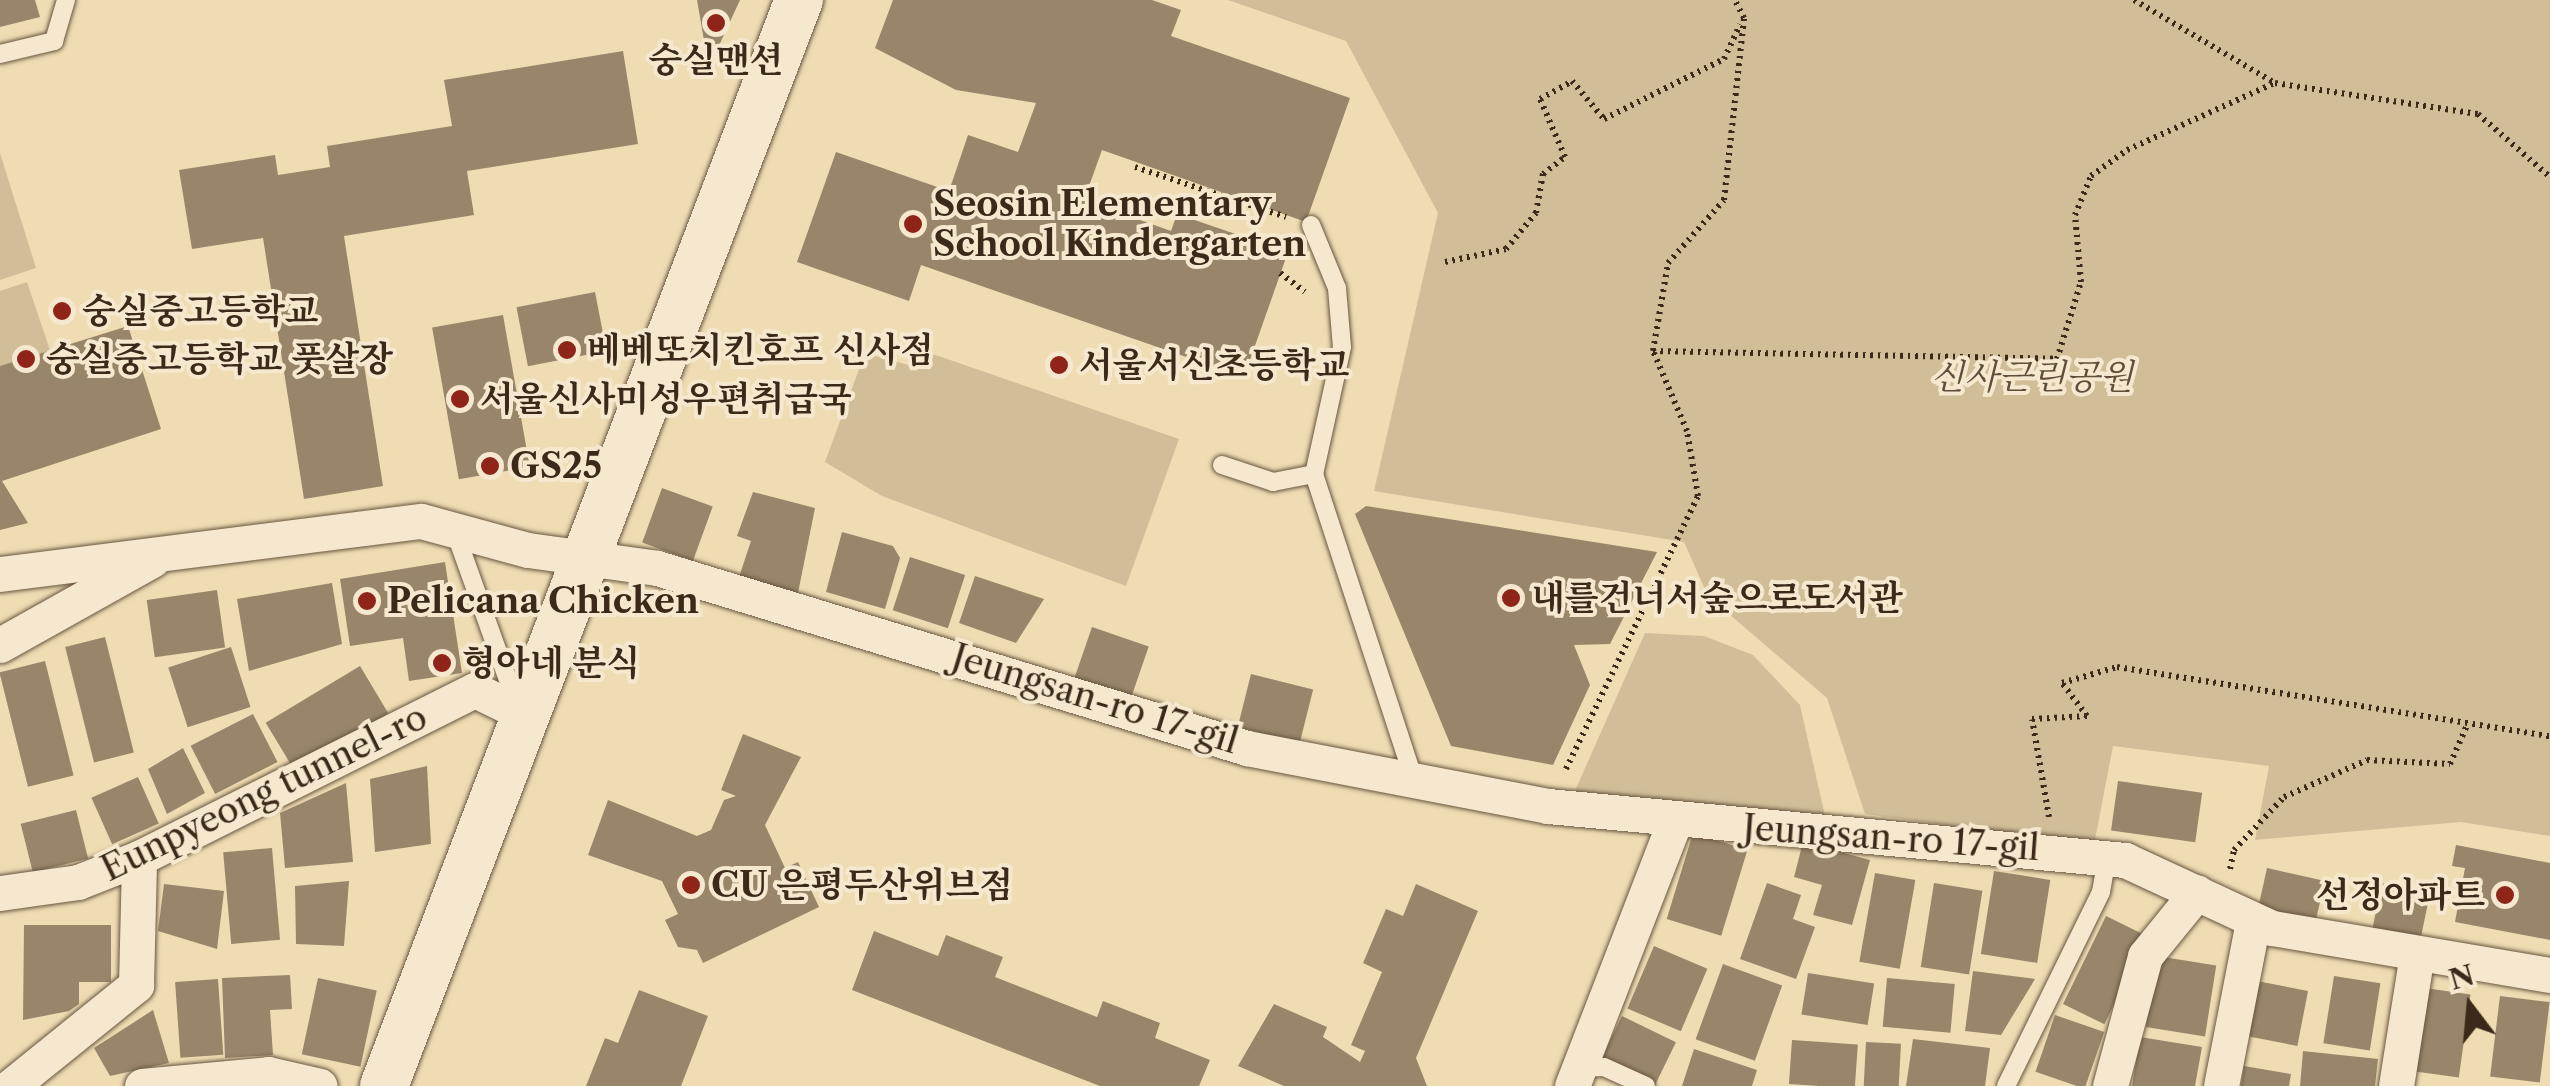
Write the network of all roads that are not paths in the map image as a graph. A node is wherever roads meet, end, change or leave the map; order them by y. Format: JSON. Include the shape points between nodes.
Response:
{"nodes":[{"id":1,"x":66,"y":0,"type":"edge"},
{"id":2,"x":799,"y":0,"type":"edge"},
{"id":3,"x":0,"y":54,"type":"edge"},
{"id":4,"x":1311,"y":225,"type":"road end"},
{"id":5,"x":1222,"y":465,"type":"dead end"},
{"id":6,"x":1314,"y":474,"type":"junction"},
{"id":7,"x":452,"y":527,"type":"junction"},
{"id":8,"x":165,"y":552,"type":"junction"},
{"id":9,"x":580,"y":559,"type":"junction"},
{"id":10,"x":0,"y":574,"type":"edge"},
{"id":11,"x":0,"y":645,"type":"edge"},
{"id":12,"x":520,"y":712,"type":"junction"},
{"id":13,"x":1415,"y":783,"type":"junction"},
{"id":14,"x":1676,"y":821,"type":"junction"},
{"id":15,"x":2107,"y":857,"type":"junction"},
{"id":16,"x":139,"y":858,"type":"junction"},
{"id":17,"x":0,"y":893,"type":"edge"},
{"id":18,"x":2224,"y":906,"type":"junction"},
{"id":19,"x":2417,"y":954,"type":"junction"},
{"id":20,"x":2550,"y":975,"type":"edge"},
{"id":21,"x":1576,"y":1077,"type":"edge"},
{"id":22,"x":11,"y":1086,"type":"edge"},
{"id":23,"x":142,"y":1086,"type":"edge"},
{"id":24,"x":320,"y":1086,"type":"edge"},
{"id":25,"x":384,"y":1086,"type":"edge"},
{"id":26,"x":1646,"y":1086,"type":"edge"},
{"id":27,"x":2006,"y":1086,"type":"edge"},
{"id":28,"x":2110,"y":1086,"type":"edge"},
{"id":29,"x":2221,"y":1086,"type":"edge"},
{"id":30,"x":2396,"y":1086,"type":"edge"}],
"edges":[{"from":1,"to":3,"type":"lane","via":[[54,41]]},
{"from":2,"to":9,"type":"main road"},
{"from":4,"to":6,"type":"lane","via":[[1337,288],[1342,347]]},
{"from":5,"to":6,"type":"lane","via":[[1273,482]]},
{"from":6,"to":13,"type":"lane"},
{"from":7,"to":8,"type":"street","name":"Jeungsan-ro 17-gil","via":[[421,521]]},
{"from":7,"to":9,"type":"street","name":"Jeungsan-ro 17-gil"},
{"from":7,"to":12,"type":"lane"},
{"from":8,"to":10,"type":"street","name":"Jeungsan-ro 17-gil"},
{"from":8,"to":11,"type":"street"},
{"from":9,"to":12,"type":"main road"},
{"from":9,"to":13,"type":"street","name":"Jeungsan-ro 17-gil","via":[[657,568],[1163,727]]},
{"from":12,"to":16,"type":"street","name":"Eunpyeong tunnel-ro","via":[[475,690]]},
{"from":12,"to":25,"type":"main road"},
{"from":13,"to":14,"type":"street","name":"Jeungsan-ro 17-gil"},
{"from":14,"to":15,"type":"street","name":"Jeungsan-ro 17-gil"},
{"from":14,"to":21,"type":"street"},
{"from":15,"to":18,"type":"street","name":"Jeungsan-ro 17-gil"},
{"from":15,"to":27,"type":"lane","via":[[2101,892]]},
{"from":16,"to":17,"type":"street","name":"Eunpyeong tunnel-ro","via":[[78,882]]},
{"from":16,"to":22,"type":"street","via":[[136,985]]},
{"from":18,"to":19,"type":"street","name":"Jeungsan-ro 17-gil"},
{"from":18,"to":28,"type":"street","via":[[2146,956]]},
{"from":18,"to":29,"type":"street"},
{"from":19,"to":20,"type":"street","name":"Jeungsan-ro 17-gil"},
{"from":19,"to":30,"type":"street"},
{"from":21,"to":26,"type":"lane"},
{"from":23,"to":24,"type":"street","via":[[268,1074]]}]}
